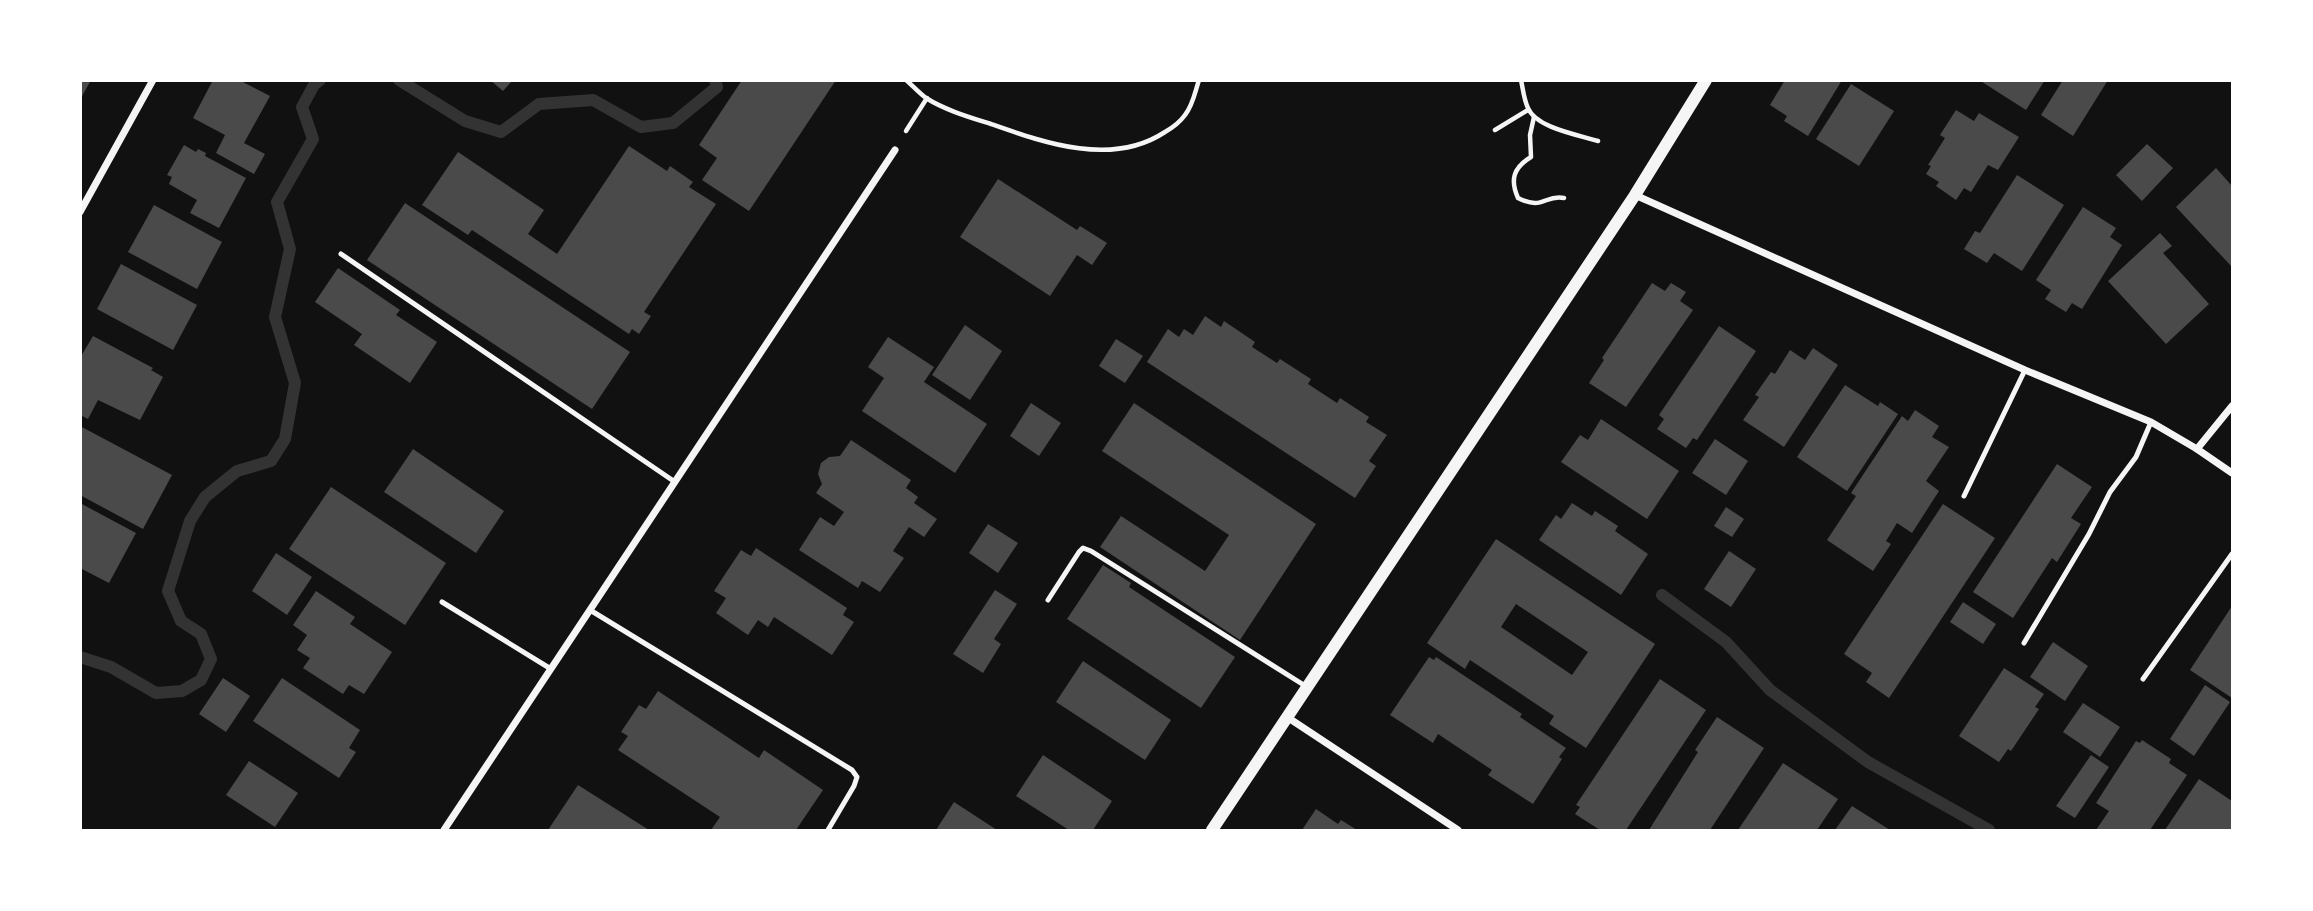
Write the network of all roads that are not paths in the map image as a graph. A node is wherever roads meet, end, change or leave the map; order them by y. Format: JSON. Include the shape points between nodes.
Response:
{"nodes":[{"id":1,"x":153,"y":80,"type":"edge"},
{"id":2,"x":1706,"y":80,"type":"edge"},
{"id":3,"x":895,"y":150,"type":"road end"},
{"id":4,"x":1635,"y":195,"type":"junction"},
{"id":5,"x":80,"y":212,"type":"edge"},
{"id":6,"x":341,"y":254,"type":"dead end"},
{"id":7,"x":2025,"y":370,"type":"junction"},
{"id":8,"x":2232,"y":406,"type":"edge"},
{"id":9,"x":2151,"y":422,"type":"junction"},
{"id":10,"x":2197,"y":449,"type":"junction"},
{"id":11,"x":2232,"y":473,"type":"edge"},
{"id":12,"x":675,"y":482,"type":"junction"},
{"id":13,"x":1964,"y":496,"type":"dead end"},
{"id":14,"x":2232,"y":554,"type":"edge"},
{"id":15,"x":1048,"y":600,"type":"dead end"},
{"id":16,"x":442,"y":602,"type":"dead end"},
{"id":17,"x":590,"y":610,"type":"junction"},
{"id":18,"x":2024,"y":643,"type":"dead end"},
{"id":19,"x":551,"y":669,"type":"junction"},
{"id":20,"x":2143,"y":679,"type":"dead end"},
{"id":21,"x":1307,"y":687,"type":"junction"},
{"id":22,"x":1287,"y":717,"type":"junction"},
{"id":23,"x":444,"y":831,"type":"edge"},
{"id":24,"x":828,"y":831,"type":"edge"},
{"id":25,"x":1212,"y":831,"type":"edge"},
{"id":26,"x":1458,"y":831,"type":"edge"}],
"edges":[{"from":1,"to":5,"type":"street"},
{"from":2,"to":4,"type":"street"},
{"from":3,"to":12,"type":"street"},
{"from":4,"to":7,"type":"street"},
{"from":4,"to":21,"type":"street"},
{"from":6,"to":12,"type":"lane"},
{"from":7,"to":9,"type":"street"},
{"from":7,"to":13,"type":"lane"},
{"from":8,"to":10,"type":"street"},
{"from":9,"to":10,"type":"street"},
{"from":9,"to":18,"type":"lane","via":[[2136,457],[2110,492]]},
{"from":10,"to":11,"type":"street"},
{"from":12,"to":17,"type":"street"},
{"from":14,"to":20,"type":"lane"},
{"from":15,"to":21,"type":"lane","via":[[1083,548]]},
{"from":16,"to":19,"type":"lane"},
{"from":17,"to":19,"type":"street"},
{"from":17,"to":24,"type":"lane","via":[[852,770],[857,777],[854,786]]},
{"from":19,"to":23,"type":"street"},
{"from":21,"to":22,"type":"street"},
{"from":22,"to":25,"type":"street"},
{"from":22,"to":26,"type":"street"}]}
